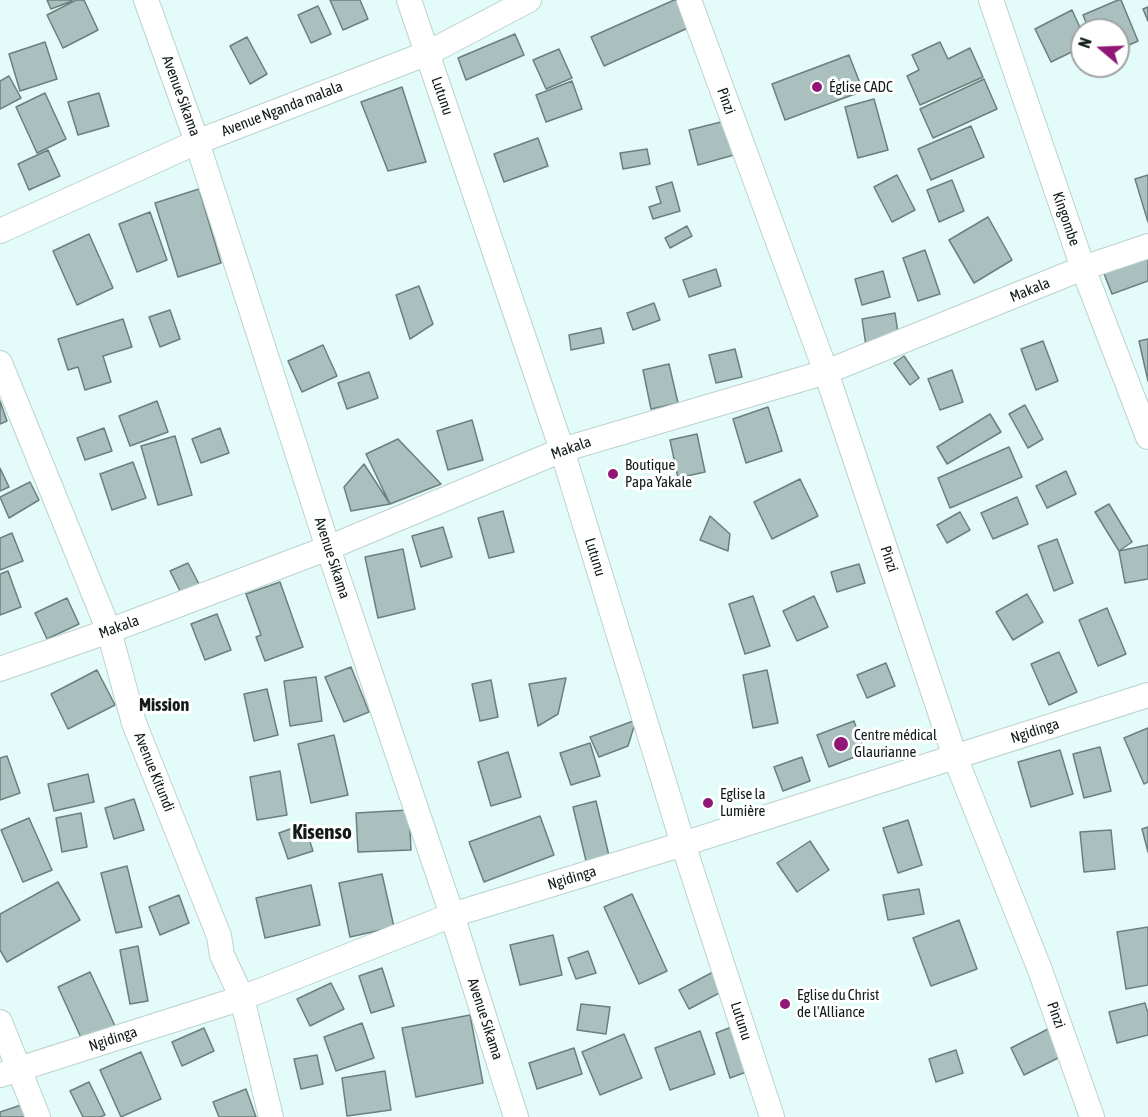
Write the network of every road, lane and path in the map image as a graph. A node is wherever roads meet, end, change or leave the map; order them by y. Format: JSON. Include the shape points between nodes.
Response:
{"nodes":[{"id":1,"x":146,"y":0,"type":"edge"},
{"id":2,"x":409,"y":0,"type":"edge"},
{"id":3,"x":529,"y":0,"type":"edge"},
{"id":4,"x":689,"y":0,"type":"edge"},
{"id":5,"x":991,"y":0,"type":"edge"},
{"id":6,"x":428,"y":53,"type":"junction"},
{"id":7,"x":197,"y":142,"type":"junction"},
{"id":8,"x":0,"y":231,"type":"edge"},
{"id":9,"x":1148,"y":246,"type":"edge"},
{"id":10,"x":1083,"y":268,"type":"junction"},
{"id":11,"x":0,"y":363,"type":"edge"},
{"id":12,"x":826,"y":372,"type":"junction"},
{"id":13,"x":1148,"y":437,"type":"edge"},
{"id":14,"x":562,"y":450,"type":"junction"},
{"id":15,"x":328,"y":548,"type":"junction"},
{"id":16,"x":109,"y":631,"type":"junction"},
{"id":17,"x":0,"y":669,"type":"edge"},
{"id":18,"x":1148,"y":695,"type":"edge"},
{"id":19,"x":955,"y":757,"type":"junction"},
{"id":20,"x":683,"y":844,"type":"junction"},
{"id":21,"x":452,"y":915,"type":"junction"},
{"id":22,"x":242,"y":998,"type":"junction"},
{"id":23,"x":0,"y":1022,"type":"edge"},
{"id":24,"x":10,"y":1072,"type":"edge"},
{"id":25,"x":38,"y":1117,"type":"edge"},
{"id":26,"x":271,"y":1117,"type":"edge"},
{"id":27,"x":516,"y":1117,"type":"edge"},
{"id":28,"x":772,"y":1117,"type":"edge"},
{"id":29,"x":1092,"y":1117,"type":"edge"}],
"edges":[{"from":1,"to":7,"type":"street","name":"Avenue Sikama"},
{"from":2,"to":6,"type":"street","name":"Lutunu"},
{"from":3,"to":6,"type":"street","name":"Avenue Nganda malala"},
{"from":4,"to":12,"type":"street","name":"Pinzi"},
{"from":5,"to":10,"type":"street","name":"Kingombe"},
{"from":6,"to":7,"type":"street","name":"Avenue Nganda malala"},
{"from":6,"to":14,"type":"street","name":"Lutunu"},
{"from":7,"to":8,"type":"street","name":"Avenue Nganda malala"},
{"from":7,"to":15,"type":"street","name":"Avenue Sikama"},
{"from":9,"to":10,"type":"street","name":"Makala"},
{"from":10,"to":12,"type":"street","name":"Makala"},
{"from":10,"to":13,"type":"street","name":"Kingombe"},
{"from":11,"to":16,"type":"street","name":"Avenue Kitundi"},
{"from":12,"to":14,"type":"street","name":"Makala"},
{"from":12,"to":19,"type":"street","name":"Pinzi"},
{"from":14,"to":15,"type":"street","name":"Makala"},
{"from":14,"to":20,"type":"street","name":"Lutunu"},
{"from":15,"to":16,"type":"street","name":"Makala"},
{"from":15,"to":21,"type":"street","name":"Avenue Sikama"},
{"from":16,"to":17,"type":"street","name":"Makala"},
{"from":16,"to":22,"type":"street","name":"Avenue Kitundi","via":[[134,723]]},
{"from":18,"to":19,"type":"street","name":"Ngidinga"},
{"from":19,"to":20,"type":"street","name":"Ngidinga"},
{"from":19,"to":29,"type":"street","name":"Pinzi","via":[[1040,970]]},
{"from":20,"to":21,"type":"street","name":"Ngidinga"},
{"from":20,"to":28,"type":"street","name":"Lutunu"},
{"from":21,"to":22,"type":"street","name":"Ngidinga"},
{"from":21,"to":27,"type":"street","name":"Avenue Sikama"},
{"from":22,"to":24,"type":"street","name":"Ngidinga"},
{"from":22,"to":26,"type":"street","name":"Avenue Kitundi"},
{"from":23,"to":24,"type":"street"},
{"from":24,"to":25,"type":"street"}]}
